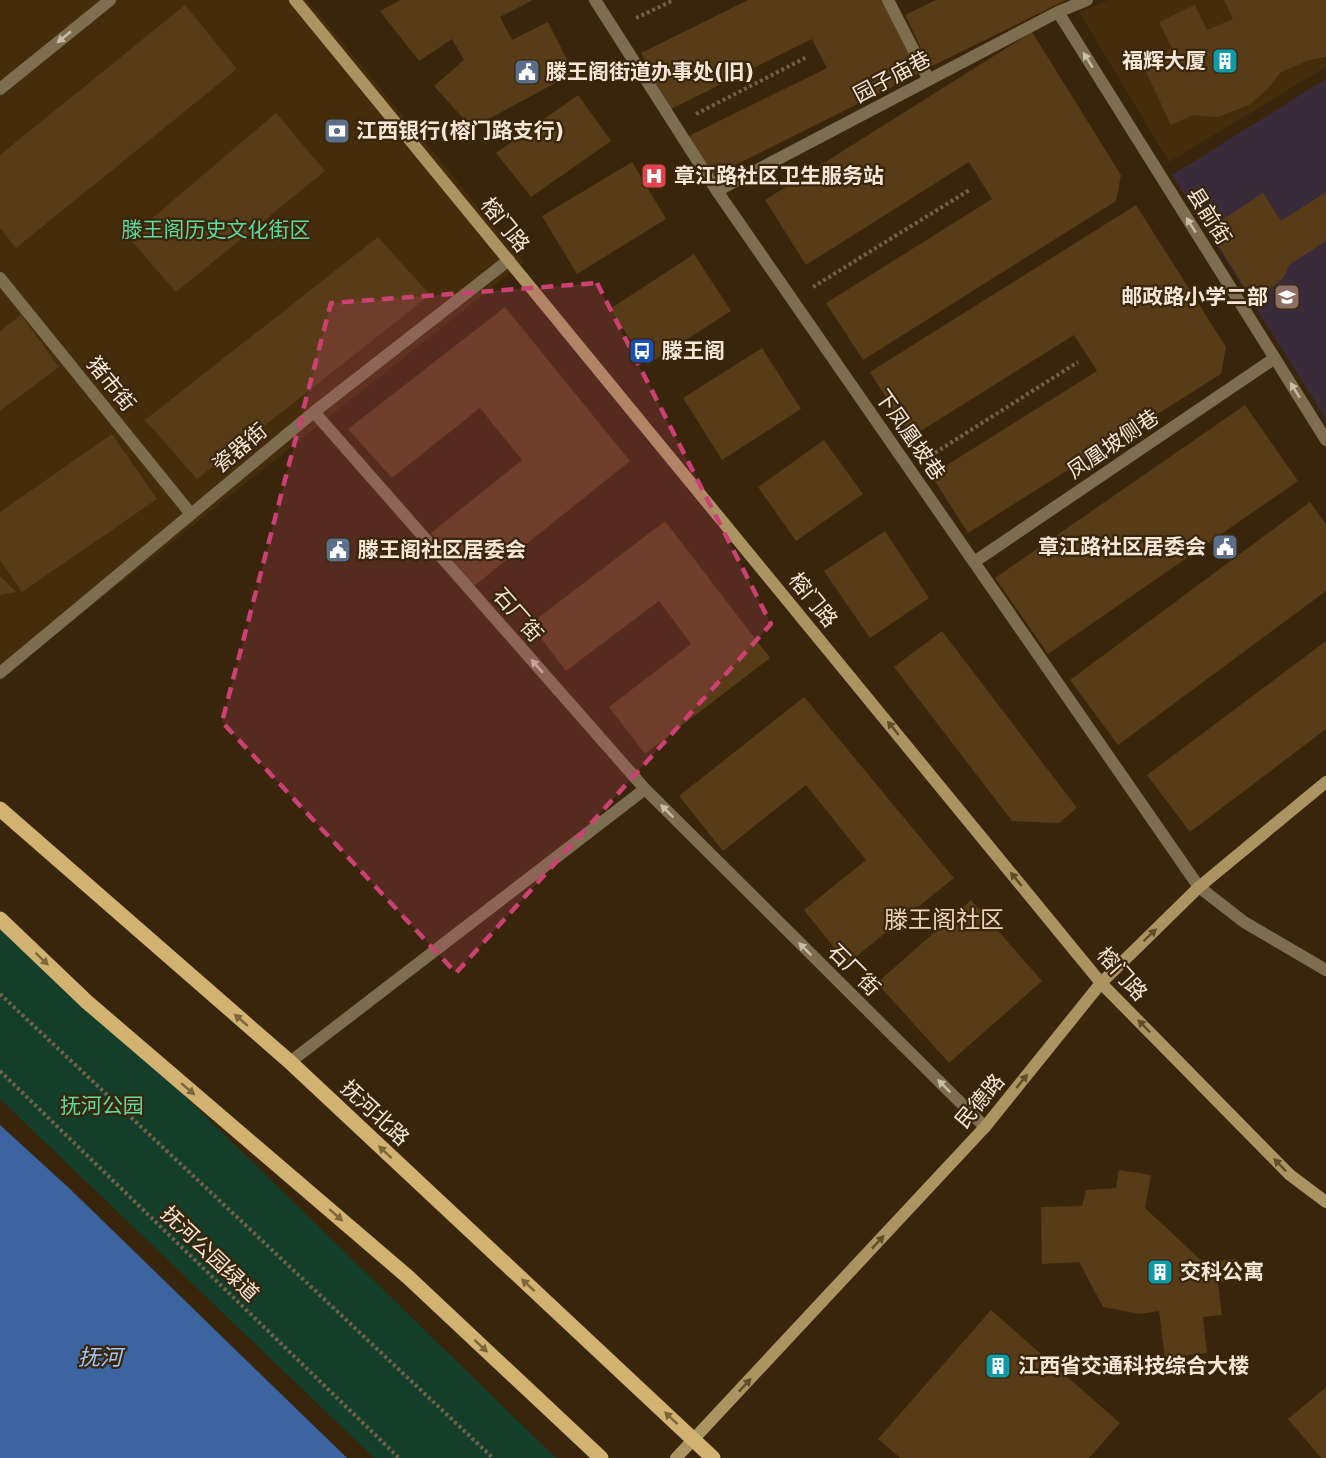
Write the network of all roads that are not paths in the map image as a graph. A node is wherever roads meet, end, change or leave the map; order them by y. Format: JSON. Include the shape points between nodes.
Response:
{"nodes":[{"id":1,"x":110,"y":0,"type":"edge"},
{"id":2,"x":295,"y":0,"type":"edge"},
{"id":3,"x":595,"y":0,"type":"edge"},
{"id":4,"x":888,"y":0,"type":"edge"},
{"id":5,"x":1087,"y":0,"type":"edge"},
{"id":6,"x":1058,"y":12,"type":"junction"},
{"id":7,"x":929,"y":80,"type":"junction"},
{"id":8,"x":0,"y":89,"type":"edge"},
{"id":9,"x":717,"y":191,"type":"junction"},
{"id":10,"x":509,"y":260,"type":"junction"},
{"id":11,"x":0,"y":278,"type":"edge"},
{"id":12,"x":1275,"y":358,"type":"junction"},
{"id":13,"x":314,"y":412,"type":"junction"},
{"id":14,"x":1326,"y":440,"type":"edge"},
{"id":15,"x":191,"y":514,"type":"junction"},
{"id":16,"x":974,"y":562,"type":"junction"},
{"id":17,"x":0,"y":673,"type":"edge"},
{"id":18,"x":1326,"y":782,"type":"edge"},
{"id":19,"x":645,"y":789,"type":"junction"},
{"id":20,"x":0,"y":809,"type":"edge"},
{"id":21,"x":1199,"y":887,"type":"junction"},
{"id":22,"x":0,"y":919,"type":"edge"},
{"id":23,"x":1326,"y":970,"type":"edge"},
{"id":24,"x":1101,"y":983,"type":"junction"},
{"id":25,"x":290,"y":1062,"type":"junction"},
{"id":26,"x":985,"y":1128,"type":"junction"},
{"id":27,"x":1326,"y":1202,"type":"edge"},
{"id":28,"x":694,"y":1439,"type":"junction"},
{"id":29,"x":601,"y":1458,"type":"edge"},
{"id":30,"x":676,"y":1458,"type":"edge"},
{"id":31,"x":713,"y":1458,"type":"edge"}],
"edges":[{"from":1,"to":8,"type":"lane","one_way":true},
{"from":2,"to":10,"type":"street","name":"榕门路"},
{"from":3,"to":9,"type":"lane","name":"下凤凰坡巷"},
{"from":4,"to":7,"type":"lane"},
{"from":5,"to":6,"type":"lane","name":"园子庙巷"},
{"from":6,"to":7,"type":"lane","name":"园子庙巷"},
{"from":12,"to":6,"type":"lane","name":"县前街","one_way":true},
{"from":7,"to":9,"type":"lane","name":"园子庙巷"},
{"from":9,"to":16,"type":"lane","name":"下凤凰坡巷"},
{"from":10,"to":13,"type":"lane","name":"瓷器街"},
{"from":24,"to":10,"type":"street","name":"榕门路","one_way":true},
{"from":11,"to":15,"type":"lane","name":"猪市街"},
{"from":14,"to":12,"type":"lane","name":"县前街","one_way":true},
{"from":12,"to":16,"type":"lane","name":"凤凰坡侧巷"},
{"from":13,"to":15,"type":"lane","name":"瓷器街"},
{"from":19,"to":13,"type":"lane","name":"石厂街","one_way":true},
{"from":15,"to":17,"type":"lane","name":"瓷器街"},
{"from":16,"to":21,"type":"lane","name":"下凤凰坡巷"},
{"from":18,"to":21,"type":"street","name":"民德路"},
{"from":19,"to":25,"type":"lane"},
{"from":26,"to":19,"type":"lane","name":"石厂街","one_way":true},
{"from":25,"to":20,"type":"main road","name":"抚河北路","one_way":true},
{"from":21,"to":23,"type":"lane","name":"下凤凰坡巷","via":[[1244,922]]},
{"from":24,"to":21,"type":"street","name":"民德路","one_way":true},
{"from":22,"to":29,"type":"main road","one_way":true,"via":[[87,1002],[408,1277]]},
{"from":26,"to":24,"type":"street","name":"民德路","one_way":true},
{"from":27,"to":24,"type":"street","name":"榕门路","one_way":true,"via":[[1290,1175]]},
{"from":28,"to":25,"type":"main road","name":"抚河北路","one_way":true},
{"from":28,"to":26,"type":"street","name":"民德路","one_way":true},
{"from":28,"to":30,"type":"street","name":"民德路"},
{"from":28,"to":31,"type":"main road","name":"抚河北路"}]}
